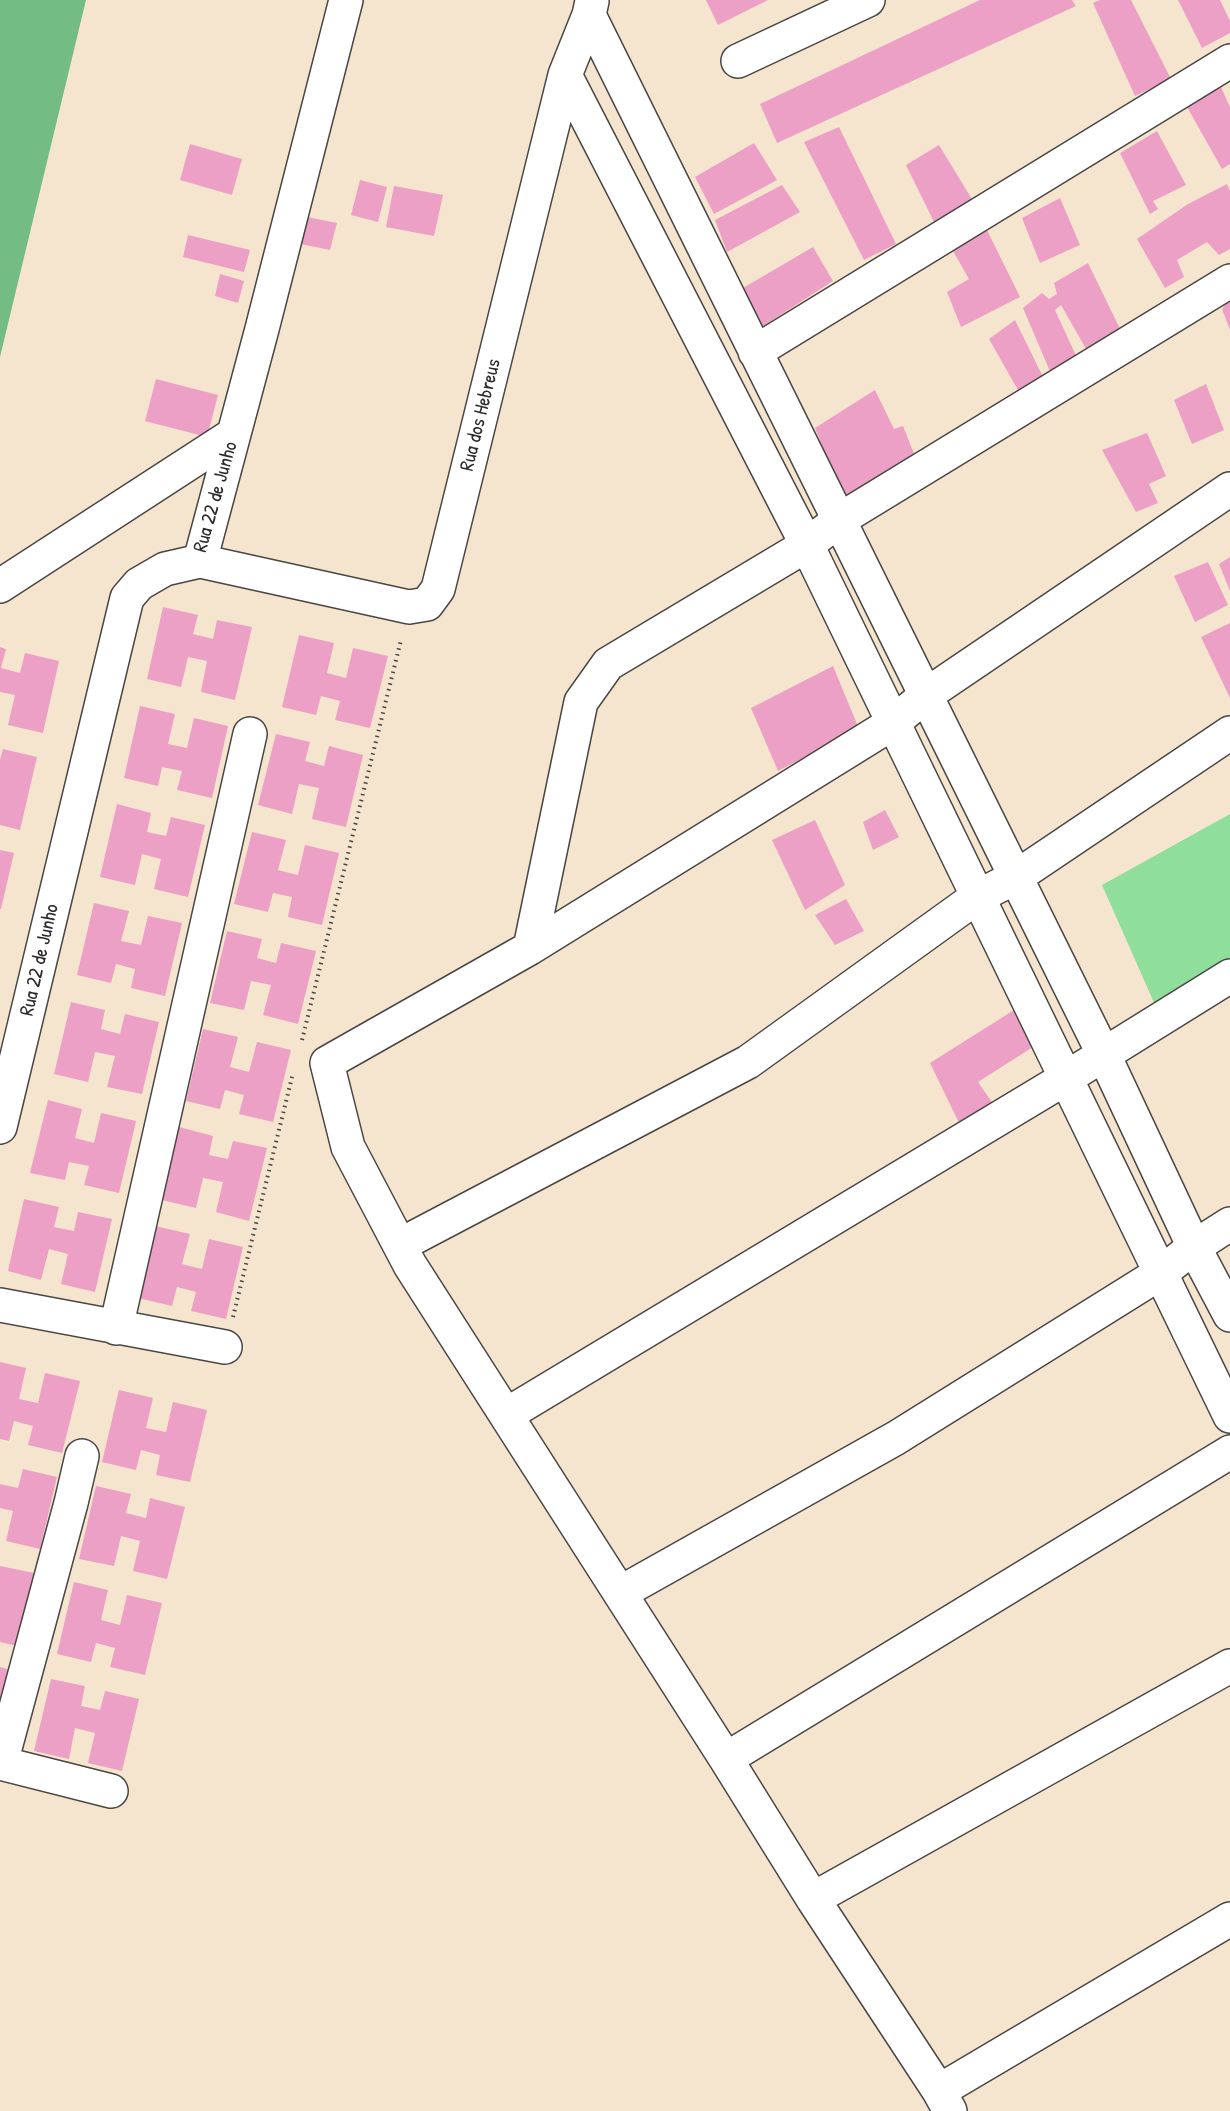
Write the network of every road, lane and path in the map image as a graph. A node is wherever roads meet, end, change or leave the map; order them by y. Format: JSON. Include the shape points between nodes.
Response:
{"nodes":[{"id":1,"x":346,"y":0,"type":"edge"},
{"id":2,"x":868,"y":0,"type":"edge"},
{"id":3,"x":590,"y":7,"type":"edge"},
{"id":4,"x":738,"y":61,"type":"dead end"},
{"id":5,"x":1230,"y":61,"type":"edge"},
{"id":6,"x":565,"y":75,"type":"junction"},
{"id":7,"x":1230,"y":280,"type":"edge"},
{"id":8,"x":755,"y":352,"type":"junction"},
{"id":9,"x":234,"y":434,"type":"junction"},
{"id":10,"x":1230,"y":489,"type":"edge"},
{"id":11,"x":839,"y":520,"type":"junction"},
{"id":12,"x":807,"y":545,"type":"junction"},
{"id":13,"x":200,"y":561,"type":"junction"},
{"id":14,"x":0,"y":586,"type":"edge"},
{"id":15,"x":409,"y":607,"type":"junction"},
{"id":16,"x":926,"y":695,"type":"junction"},
{"id":17,"x":893,"y":723,"type":"junction"},
{"id":18,"x":1230,"y":733,"type":"edge"},
{"id":19,"x":250,"y":734,"type":"dead end"},
{"id":20,"x":1016,"y":877,"type":"junction"},
{"id":21,"x":978,"y":897,"type":"junction"},
{"id":22,"x":530,"y":948,"type":"junction"},
{"id":23,"x":1230,"y":976,"type":"edge"},
{"id":24,"x":300,"y":1047,"type":"dead end"},
{"id":25,"x":1103,"y":1053,"type":"junction"},
{"id":26,"x":294,"y":1070,"type":"dead end"},
{"id":27,"x":1066,"y":1078,"type":"junction"},
{"id":28,"x":0,"y":1127,"type":"edge"},
{"id":29,"x":1230,"y":1224,"type":"edge"},
{"id":30,"x":400,"y":1245,"type":"junction"},
{"id":31,"x":1194,"y":1247,"type":"junction"},
{"id":32,"x":1162,"y":1272,"type":"junction"},
{"id":33,"x":0,"y":1305,"type":"edge"},
{"id":34,"x":1230,"y":1315,"type":"edge"},
{"id":35,"x":116,"y":1328,"type":"junction"},
{"id":36,"x":225,"y":1347,"type":"joint"},
{"id":37,"x":506,"y":1415,"type":"junction"},
{"id":38,"x":1230,"y":1416,"type":"edge"},
{"id":39,"x":1230,"y":1452,"type":"edge"},
{"id":40,"x":82,"y":1456,"type":"dead end"},
{"id":41,"x":620,"y":1593,"type":"junction"},
{"id":42,"x":1230,"y":1666,"type":"edge"},
{"id":43,"x":726,"y":1759,"type":"junction"},
{"id":44,"x":1,"y":1763,"type":"edge"},
{"id":45,"x":111,"y":1791,"type":"dead end"},
{"id":46,"x":813,"y":1899,"type":"junction"},
{"id":47,"x":1230,"y":1919,"type":"edge"},
{"id":48,"x":944,"y":2101,"type":"edge"}],
"edges":[{"from":1,"to":9,"type":"street","name":"Rua 22 de Junho"},
{"from":2,"to":4,"type":"street"},
{"from":3,"to":6,"type":"street","name":"Rua dos Hebreus"},
{"from":3,"to":8,"type":"street"},
{"from":5,"to":8,"type":"street"},
{"from":6,"to":12,"type":"street"},
{"from":6,"to":15,"type":"street","name":"Rua dos Hebreus","via":[[438,589],[427,604]]},
{"from":7,"to":11,"type":"street"},
{"from":8,"to":11,"type":"street"},
{"from":9,"to":13,"type":"street","name":"Rua 22 de Junho"},
{"from":9,"to":14,"type":"street"},
{"from":10,"to":16,"type":"street"},
{"from":11,"to":12,"type":"street"},
{"from":11,"to":16,"type":"street"},
{"from":12,"to":17,"type":"street"},
{"from":12,"to":22,"type":"street","via":[[609,664],[581,702]]},
{"from":13,"to":15,"type":"street"},
{"from":13,"to":28,"type":"street","name":"Rua 22 de Junho","via":[[165,569],[138,584],[127,598]]},
{"from":15,"to":24,"type":"path"},
{"from":16,"to":17,"type":"street"},
{"from":16,"to":20,"type":"street"},
{"from":17,"to":21,"type":"street"},
{"from":17,"to":22,"type":"street"},
{"from":18,"to":20,"type":"street"},
{"from":19,"to":35,"type":"street"},
{"from":20,"to":21,"type":"street"},
{"from":20,"to":25,"type":"street"},
{"from":21,"to":27,"type":"street"},
{"from":21,"to":30,"type":"street","via":[[748,1062]]},
{"from":22,"to":30,"type":"street","via":[[327,1063],[348,1147]]},
{"from":23,"to":25,"type":"street"},
{"from":25,"to":27,"type":"street"},
{"from":25,"to":31,"type":"street"},
{"from":26,"to":36,"type":"path"},
{"from":27,"to":32,"type":"street"},
{"from":27,"to":37,"type":"street"},
{"from":29,"to":31,"type":"street"},
{"from":30,"to":37,"type":"street"},
{"from":31,"to":32,"type":"street"},
{"from":31,"to":34,"type":"street"},
{"from":32,"to":38,"type":"street"},
{"from":32,"to":41,"type":"street","via":[[896,1438]]},
{"from":33,"to":35,"type":"street"},
{"from":35,"to":36,"type":"street"},
{"from":37,"to":41,"type":"street"},
{"from":39,"to":43,"type":"street"},
{"from":40,"to":44,"type":"street"},
{"from":41,"to":43,"type":"street"},
{"from":42,"to":46,"type":"street"},
{"from":43,"to":46,"type":"street"},
{"from":44,"to":45,"type":"street"},
{"from":46,"to":48,"type":"street"},
{"from":47,"to":48,"type":"street"}]}
